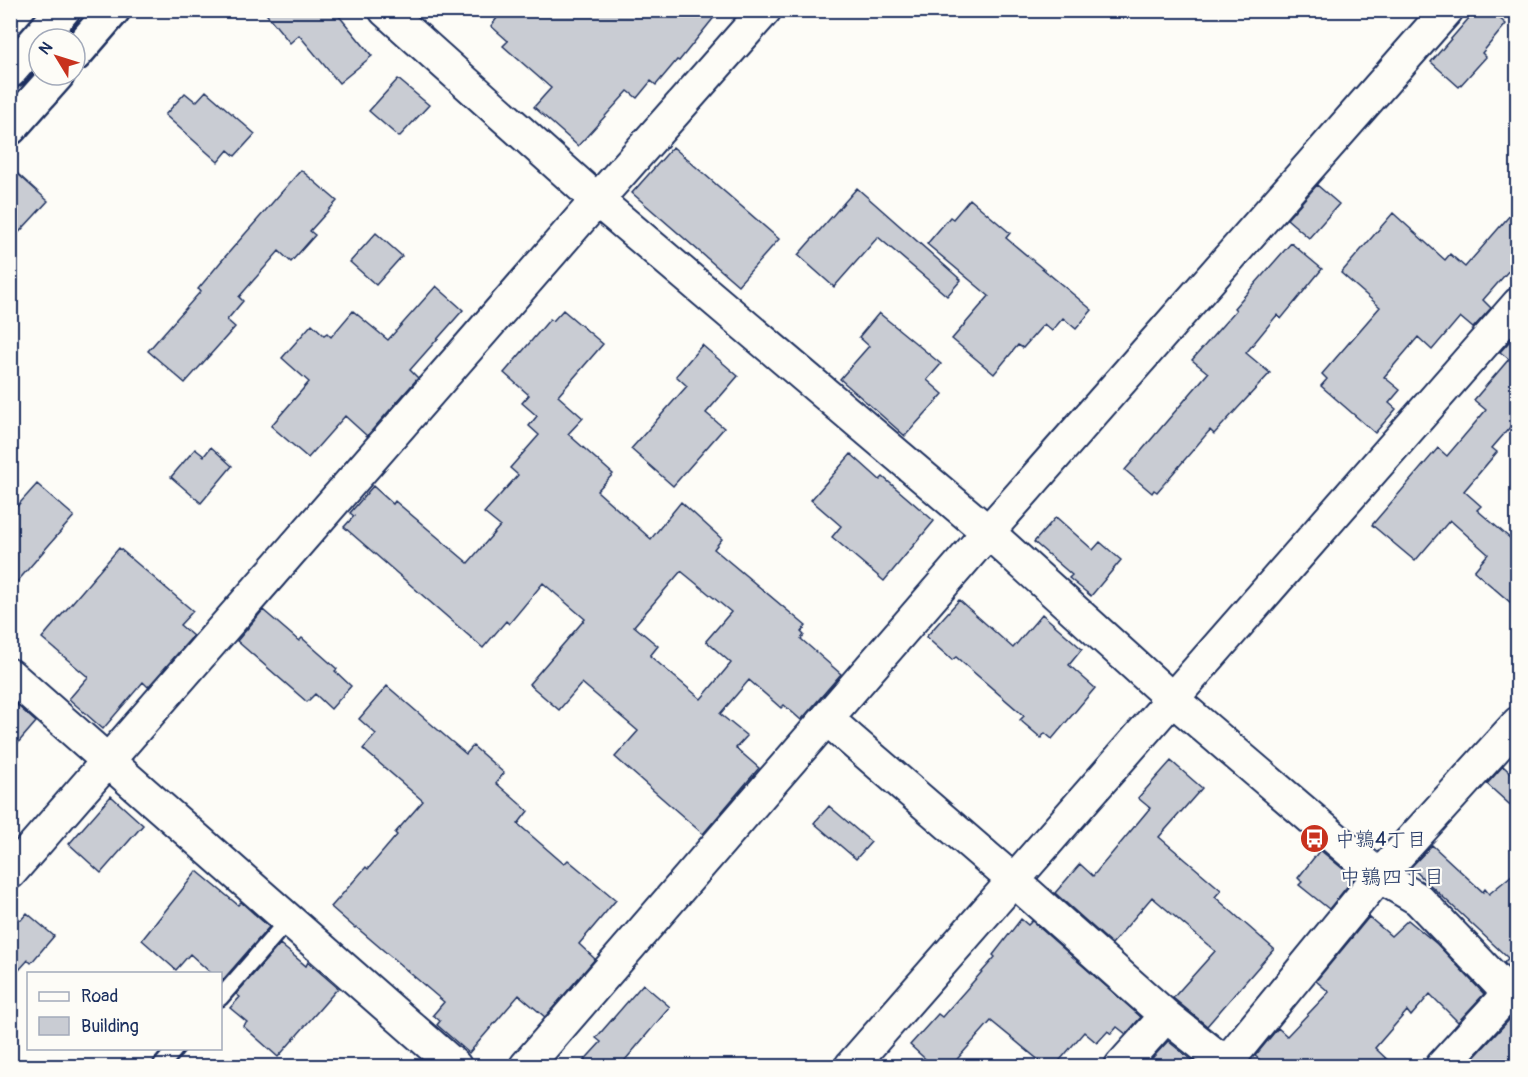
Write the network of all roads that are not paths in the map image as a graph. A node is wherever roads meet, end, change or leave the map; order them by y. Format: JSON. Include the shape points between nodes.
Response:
{"nodes":[{"id":1,"x":63,"y":10,"type":"edge"},
{"id":2,"x":113,"y":10,"type":"edge"},
{"id":3,"x":385,"y":10,"type":"edge"},
{"id":4,"x":765,"y":10,"type":"edge"},
{"id":5,"x":1448,"y":10,"type":"edge"},
{"id":6,"x":87,"y":40,"type":"edge"},
{"id":7,"x":10,"y":71,"type":"edge"},
{"id":8,"x":46,"y":87,"type":"edge"},
{"id":9,"x":10,"y":128,"type":"edge"},
{"id":10,"x":597,"y":200,"type":"junction"},
{"id":11,"x":1518,"y":304,"type":"edge"},
{"id":12,"x":988,"y":532,"type":"junction"},
{"id":13,"x":10,"y":675,"type":"edge"},
{"id":14,"x":1171,"y":698,"type":"junction"},
{"id":15,"x":827,"y":719,"type":"junction"},
{"id":16,"x":1518,"y":723,"type":"edge"},
{"id":17,"x":109,"y":761,"type":"junction"},
{"id":18,"x":10,"y":873,"type":"edge"},
{"id":19,"x":1379,"y":876,"type":"junction"},
{"id":20,"x":1013,"y":880,"type":"junction"},
{"id":21,"x":288,"y":920,"type":"junction"},
{"id":22,"x":222,"y":996,"type":"edge"},
{"id":23,"x":1513,"y":998,"type":"edge"},
{"id":24,"x":1166,"y":1016,"type":"junction"},
{"id":25,"x":174,"y":1050,"type":"edge"},
{"id":26,"x":1228,"y":1065,"type":"edge"},
{"id":27,"x":160,"y":1066,"type":"edge"},
{"id":28,"x":455,"y":1066,"type":"edge"},
{"id":29,"x":526,"y":1066,"type":"edge"},
{"id":30,"x":851,"y":1066,"type":"edge"},
{"id":31,"x":1121,"y":1066,"type":"edge"},
{"id":32,"x":1442,"y":1066,"type":"edge"}],
"edges":[{"from":1,"to":7,"type":"street"},
{"from":2,"to":6,"type":"street"},
{"from":3,"to":10,"type":"street"},
{"from":4,"to":10,"type":"street"},
{"from":5,"to":12,"type":"street"},
{"from":8,"to":9,"type":"street"},
{"from":10,"to":12,"type":"street"},
{"from":10,"to":17,"type":"street"},
{"from":11,"to":14,"type":"street"},
{"from":12,"to":14,"type":"street"},
{"from":12,"to":15,"type":"street"},
{"from":13,"to":17,"type":"street"},
{"from":14,"to":19,"type":"street"},
{"from":14,"to":20,"type":"street"},
{"from":15,"to":20,"type":"street"},
{"from":15,"to":29,"type":"street"},
{"from":16,"to":19,"type":"street"},
{"from":17,"to":18,"type":"street"},
{"from":17,"to":21,"type":"street"},
{"from":19,"to":23,"type":"street","via":[[1418,899]]},
{"from":19,"to":26,"type":"street"},
{"from":20,"to":24,"type":"street"},
{"from":20,"to":30,"type":"street"},
{"from":21,"to":22,"type":"lane"},
{"from":21,"to":28,"type":"street"},
{"from":23,"to":32,"type":"street"},
{"from":24,"to":26,"type":"street"},
{"from":24,"to":31,"type":"street"},
{"from":25,"to":27,"type":"lane"}]}
